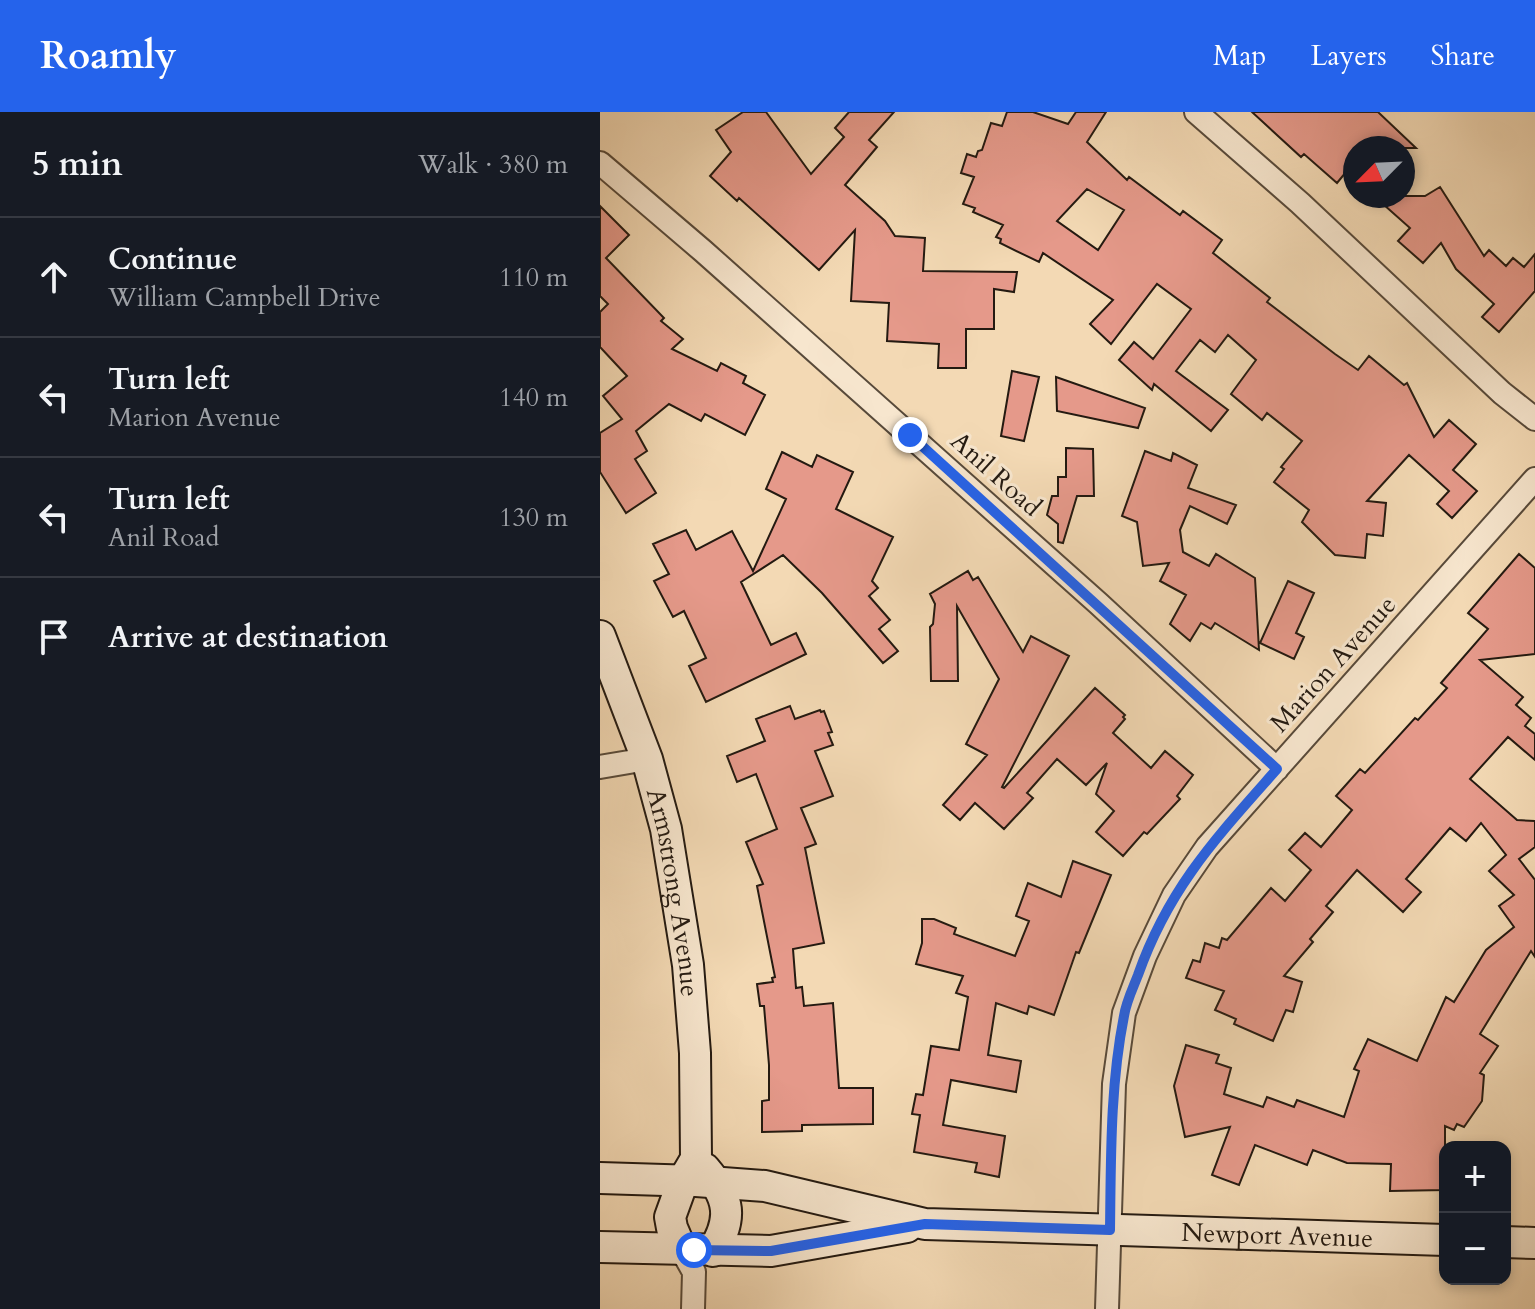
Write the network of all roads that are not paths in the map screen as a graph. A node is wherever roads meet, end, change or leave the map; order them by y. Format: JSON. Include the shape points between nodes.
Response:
{"nodes":[{"id":1,"x":1196,"y":112,"type":"edge"},
{"id":2,"x":600,"y":163,"type":"edge"},
{"id":3,"x":1535,"y":419,"type":"edge"},
{"id":4,"x":1535,"y":479,"type":"edge"},
{"id":5,"x":600,"y":636,"type":"edge"},
{"id":6,"x":647,"y":759,"type":"junction"},
{"id":7,"x":600,"y":767,"type":"edge"},
{"id":8,"x":1277,"y":769,"type":"junction"},
{"id":9,"x":689,"y":1170,"type":"junction"},
{"id":10,"x":600,"y":1178,"type":"edge"},
{"id":11,"x":716,"y":1182,"type":"junction"},
{"id":12,"x":925,"y":1224,"type":"junction"},
{"id":13,"x":1110,"y":1230,"type":"junction"},
{"id":14,"x":1439,"y":1240,"type":"edge"},
{"id":15,"x":1511,"y":1242,"type":"edge"},
{"id":16,"x":1535,"y":1243,"type":"edge"},
{"id":17,"x":600,"y":1247,"type":"edge"},
{"id":18,"x":696,"y":1257,"type":"junction"},
{"id":19,"x":693,"y":1309,"type":"edge"},
{"id":20,"x":1107,"y":1309,"type":"edge"}],
"edges":[{"from":1,"to":3,"type":"street"},
{"from":2,"to":8,"type":"street","name":"Anil Road","via":[[910,435]]},
{"from":4,"to":8,"type":"street","name":"Marion Avenue"},
{"from":5,"to":6,"type":"street","name":"Armstrong Avenue"},
{"from":6,"to":7,"type":"street"},
{"from":6,"to":9,"type":"street","name":"Armstrong Avenue","via":[[666,829],[688,965],[695,1053]]},
{"from":8,"to":13,"type":"street","name":"Marion Avenue","via":[[1207,847],[1174,895],[1124,1013],[1114,1084]]},
{"from":9,"to":10,"type":"street"},
{"from":9,"to":11,"type":"street"},
{"from":9,"to":18,"type":"street","name":"Armstrong Avenue","via":[[670,1217],[672,1228]]},
{"from":11,"to":12,"type":"street","via":[[777,1188]]},
{"from":11,"to":18,"type":"street","via":[[728,1217],[723,1235]]},
{"from":12,"to":13,"type":"street","name":"Newport Avenue"},
{"from":12,"to":18,"type":"street","via":[[771,1251]]},
{"from":13,"to":14,"type":"street","name":"Newport Avenue"},
{"from":13,"to":20,"type":"street","name":"Marion Avenue"},
{"from":15,"to":16,"type":"street"},
{"from":17,"to":18,"type":"street"},
{"from":18,"to":19,"type":"street"}]}
